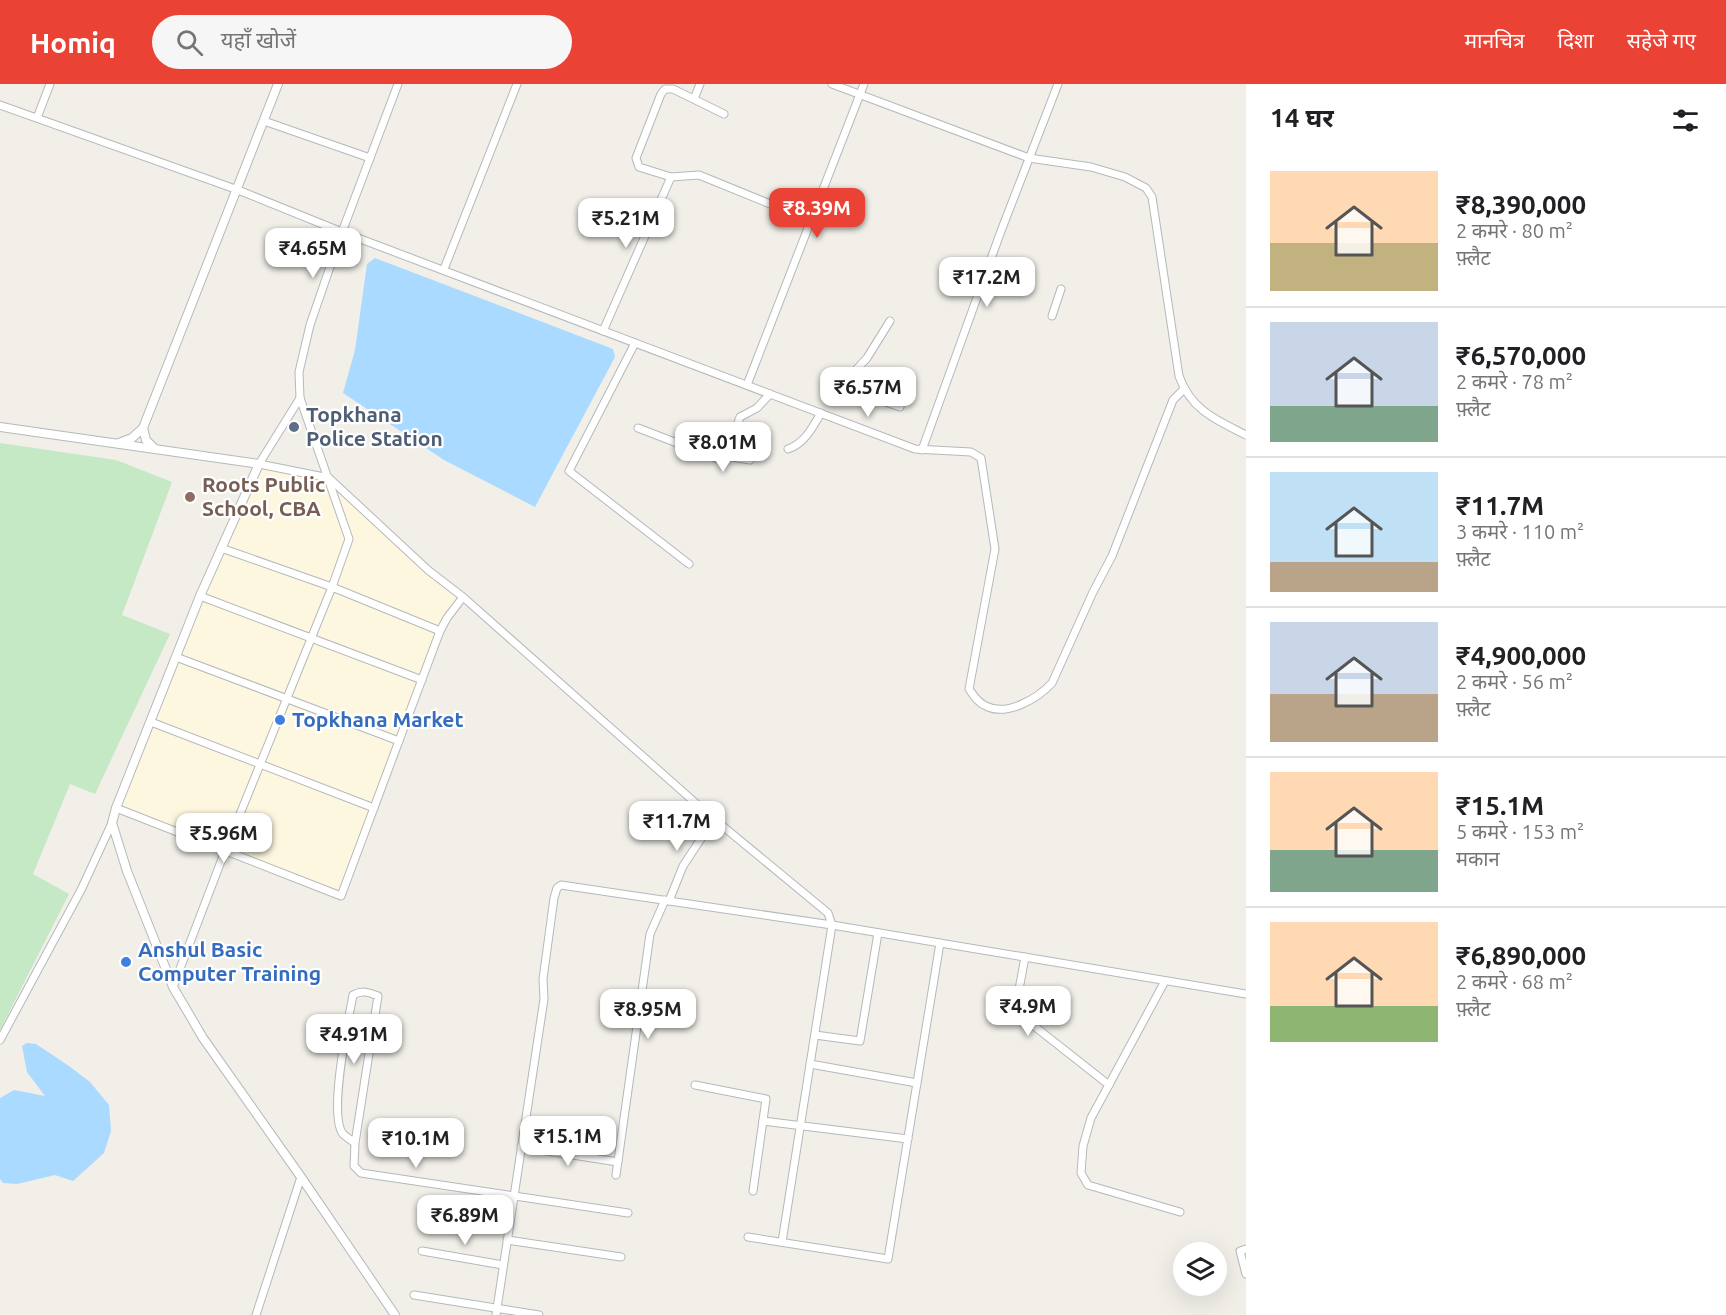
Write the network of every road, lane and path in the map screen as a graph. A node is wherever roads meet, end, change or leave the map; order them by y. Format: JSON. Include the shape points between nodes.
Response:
{"nodes":[{"id":1,"x":50,"y":84,"type":"edge"},
{"id":2,"x":278,"y":84,"type":"edge"},
{"id":3,"x":398,"y":84,"type":"edge"},
{"id":4,"x":517,"y":84,"type":"edge"},
{"id":5,"x":700,"y":84,"type":"edge"},
{"id":6,"x":832,"y":84,"type":"edge"},
{"id":7,"x":864,"y":84,"type":"edge"},
{"id":8,"x":1058,"y":84,"type":"edge"},
{"id":9,"x":861,"y":94,"type":"junction"},
{"id":10,"x":693,"y":99,"type":"junction"},
{"id":11,"x":0,"y":105,"type":"edge"},
{"id":12,"x":724,"y":114,"type":"dead end"},
{"id":13,"x":36,"y":118,"type":"junction"},
{"id":14,"x":264,"y":121,"type":"junction"},
{"id":15,"x":370,"y":158,"type":"junction"},
{"id":16,"x":1029,"y":158,"type":"junction"},
{"id":17,"x":671,"y":177,"type":"junction"},
{"id":18,"x":238,"y":190,"type":"junction"},
{"id":19,"x":780,"y":208,"type":"dead end"},
{"id":20,"x":342,"y":232,"type":"junction"},
{"id":21,"x":444,"y":269,"type":"junction"},
{"id":22,"x":1061,"y":289,"type":"dead end"},
{"id":23,"x":1052,"y":316,"type":"dead end"},
{"id":24,"x":890,"y":321,"type":"dead end"},
{"id":25,"x":603,"y":331,"type":"junction"},
{"id":26,"x":635,"y":343,"type":"junction"},
{"id":27,"x":854,"y":372,"type":"dead end"},
{"id":28,"x":747,"y":385,"type":"junction"},
{"id":29,"x":848,"y":389,"type":"dead end"},
{"id":30,"x":1184,"y":389,"type":"junction"},
{"id":31,"x":770,"y":394,"type":"junction"},
{"id":32,"x":300,"y":398,"type":"junction"},
{"id":33,"x":900,"y":407,"type":"dead end"},
{"id":34,"x":821,"y":413,"type":"junction"},
{"id":35,"x":0,"y":427,"type":"edge"},
{"id":36,"x":143,"y":428,"type":"junction"},
{"id":37,"x":638,"y":428,"type":"dead end"},
{"id":38,"x":1246,"y":435,"type":"edge"},
{"id":39,"x":116,"y":444,"type":"junction"},
{"id":40,"x":155,"y":449,"type":"junction"},
{"id":41,"x":788,"y":449,"type":"dead end"},
{"id":42,"x":922,"y":450,"type":"junction"},
{"id":43,"x":726,"y":456,"type":"junction"},
{"id":44,"x":750,"y":459,"type":"dead end"},
{"id":45,"x":259,"y":464,"type":"junction"},
{"id":46,"x":328,"y":478,"type":"junction"},
{"id":47,"x":221,"y":548,"type":"junction"},
{"id":48,"x":689,"y":564,"type":"dead end"},
{"id":49,"x":332,"y":587,"type":"junction"},
{"id":50,"x":200,"y":596,"type":"junction"},
{"id":51,"x":463,"y":597,"type":"junction"},
{"id":52,"x":440,"y":631,"type":"junction"},
{"id":53,"x":311,"y":638,"type":"junction"},
{"id":54,"x":176,"y":657,"type":"junction"},
{"id":55,"x":422,"y":680,"type":"junction"},
{"id":56,"x":286,"y":699,"type":"junction"},
{"id":57,"x":150,"y":722,"type":"junction"},
{"id":58,"x":399,"y":741,"type":"junction"},
{"id":59,"x":261,"y":763,"type":"junction"},
{"id":60,"x":374,"y":807,"type":"junction"},
{"id":61,"x":116,"y":808,"type":"junction"},
{"id":62,"x":714,"y":819,"type":"junction"},
{"id":63,"x":112,"y":823,"type":"junction"},
{"id":64,"x":225,"y":851,"type":"junction"},
{"id":65,"x":667,"y":901,"type":"junction"},
{"id":66,"x":832,"y":925,"type":"junction"},
{"id":67,"x":878,"y":933,"type":"junction"},
{"id":68,"x":939,"y":943,"type":"junction"},
{"id":69,"x":1025,"y":957,"type":"junction"},
{"id":70,"x":1166,"y":981,"type":"junction"},
{"id":71,"x":173,"y":987,"type":"junction"},
{"id":72,"x":1246,"y":994,"type":"edge"},
{"id":73,"x":815,"y":1035,"type":"junction"},
{"id":74,"x":0,"y":1040,"type":"edge"},
{"id":75,"x":810,"y":1065,"type":"junction"},
{"id":76,"x":917,"y":1083,"type":"junction"},
{"id":77,"x":695,"y":1085,"type":"dead end"},
{"id":78,"x":1109,"y":1085,"type":"junction"},
{"id":79,"x":763,"y":1121,"type":"junction"},
{"id":80,"x":801,"y":1126,"type":"junction"},
{"id":81,"x":908,"y":1139,"type":"junction"},
{"id":82,"x":355,"y":1143,"type":"junction"},
{"id":83,"x":521,"y":1147,"type":"junction"},
{"id":84,"x":618,"y":1162,"type":"junction"},
{"id":85,"x":616,"y":1175,"type":"dead end"},
{"id":86,"x":301,"y":1177,"type":"junction"},
{"id":87,"x":753,"y":1191,"type":"dead end"},
{"id":88,"x":514,"y":1196,"type":"junction"},
{"id":89,"x":1180,"y":1212,"type":"dead end"},
{"id":90,"x":628,"y":1213,"type":"dead end"},
{"id":91,"x":748,"y":1237,"type":"dead end"},
{"id":92,"x":507,"y":1240,"type":"junction"},
{"id":93,"x":782,"y":1242,"type":"junction"},
{"id":94,"x":1246,"y":1250,"type":"edge"},
{"id":95,"x":422,"y":1251,"type":"dead end"},
{"id":96,"x":621,"y":1257,"type":"dead end"},
{"id":97,"x":503,"y":1264,"type":"junction"},
{"id":98,"x":1246,"y":1274,"type":"edge"},
{"id":99,"x":414,"y":1295,"type":"dead end"},
{"id":100,"x":496,"y":1312,"type":"edge"},
{"id":101,"x":256,"y":1315,"type":"edge"},
{"id":102,"x":395,"y":1315,"type":"edge"},
{"id":103,"x":539,"y":1315,"type":"edge"}],
"edges":[{"from":1,"to":13,"type":"street"},
{"from":2,"to":14,"type":"street"},
{"from":3,"to":15,"type":"street"},
{"from":4,"to":21,"type":"street"},
{"from":5,"to":10,"type":"street"},
{"from":6,"to":9,"type":"street"},
{"from":7,"to":9,"type":"street"},
{"from":8,"to":16,"type":"street"},
{"from":9,"to":16,"type":"street"},
{"from":9,"to":28,"type":"street"},
{"from":10,"to":12,"type":"street"},
{"from":10,"to":17,"type":"street","via":[[674,89],[664,89],[636,158],[639,167]]},
{"from":11,"to":13,"type":"street"},
{"from":13,"to":18,"type":"street"},
{"from":14,"to":15,"type":"street"},
{"from":14,"to":18,"type":"street"},
{"from":15,"to":20,"type":"street"},
{"from":16,"to":30,"type":"street","via":[[1091,167],[1146,188],[1152,197]]},
{"from":16,"to":42,"type":"street"},
{"from":17,"to":19,"type":"street","via":[[699,175]]},
{"from":17,"to":25,"type":"street"},
{"from":18,"to":20,"type":"street"},
{"from":18,"to":36,"type":"street"},
{"from":20,"to":21,"type":"street"},
{"from":20,"to":32,"type":"street","via":[[310,325],[299,372]]},
{"from":21,"to":25,"type":"street"},
{"from":22,"to":23,"type":"street"},
{"from":24,"to":27,"type":"street"},
{"from":25,"to":26,"type":"street"},
{"from":26,"to":28,"type":"street"},
{"from":26,"to":48,"type":"street","via":[[569,471]]},
{"from":28,"to":31,"type":"street"},
{"from":29,"to":33,"type":"street"},
{"from":30,"to":38,"type":"street","via":[[1206,413]]},
{"from":30,"to":42,"type":"street","via":[[1173,400],[1113,556],[1052,682],[1032,699],[1001,709],[987,707],[969,689],[995,549],[981,458],[971,452]]},
{"from":31,"to":34,"type":"street"},
{"from":31,"to":43,"type":"street","via":[[757,408],[740,417]]},
{"from":32,"to":45,"type":"street"},
{"from":32,"to":46,"type":"street"},
{"from":34,"to":41,"type":"street","via":[[803,439]]},
{"from":34,"to":42,"type":"street"},
{"from":35,"to":39,"type":"street"},
{"from":36,"to":39,"type":"street"},
{"from":36,"to":40,"type":"street","via":[[146,440]]},
{"from":37,"to":43,"type":"street","via":[[724,461]]},
{"from":39,"to":40,"type":"street"},
{"from":40,"to":45,"type":"street"},
{"from":43,"to":44,"type":"street"},
{"from":45,"to":46,"type":"street"},
{"from":45,"to":47,"type":"street"},
{"from":46,"to":49,"type":"street","via":[[349,538]]},
{"from":46,"to":51,"type":"street"},
{"from":47,"to":49,"type":"street"},
{"from":47,"to":50,"type":"street"},
{"from":49,"to":52,"type":"street"},
{"from":49,"to":53,"type":"street"},
{"from":50,"to":53,"type":"street"},
{"from":50,"to":54,"type":"street"},
{"from":51,"to":52,"type":"street"},
{"from":51,"to":62,"type":"street"},
{"from":52,"to":55,"type":"street"},
{"from":53,"to":55,"type":"street"},
{"from":53,"to":56,"type":"street"},
{"from":54,"to":56,"type":"street"},
{"from":54,"to":57,"type":"street"},
{"from":55,"to":58,"type":"street"},
{"from":56,"to":58,"type":"street"},
{"from":56,"to":59,"type":"street"},
{"from":57,"to":59,"type":"street"},
{"from":57,"to":61,"type":"street"},
{"from":58,"to":60,"type":"street"},
{"from":59,"to":60,"type":"street"},
{"from":59,"to":64,"type":"street"},
{"from":60,"to":64,"type":"street","via":[[341,896]]},
{"from":61,"to":63,"type":"street"},
{"from":61,"to":64,"type":"street"},
{"from":62,"to":65,"type":"street","via":[[683,866]]},
{"from":62,"to":66,"type":"street","via":[[828,913]]},
{"from":63,"to":71,"type":"street","via":[[127,872]]},
{"from":63,"to":74,"type":"street","via":[[81,890]]},
{"from":64,"to":71,"type":"street"},
{"from":65,"to":66,"type":"street"},
{"from":65,"to":83,"type":"street","via":[[561,885],[557,888]]},
{"from":65,"to":84,"type":"street","via":[[650,934]]},
{"from":66,"to":67,"type":"street"},
{"from":66,"to":73,"type":"street"},
{"from":67,"to":68,"type":"street"},
{"from":67,"to":73,"type":"street","via":[[860,1041]]},
{"from":68,"to":69,"type":"street"},
{"from":68,"to":76,"type":"street"},
{"from":69,"to":70,"type":"street"},
{"from":69,"to":78,"type":"street","via":[[1016,1011]]},
{"from":70,"to":72,"type":"street"},
{"from":70,"to":78,"type":"street"},
{"from":71,"to":86,"type":"street","via":[[203,1038]]},
{"from":73,"to":75,"type":"street"},
{"from":75,"to":76,"type":"street"},
{"from":75,"to":80,"type":"street"},
{"from":76,"to":81,"type":"street"},
{"from":77,"to":79,"type":"street","via":[[766,1099]]},
{"from":78,"to":89,"type":"street","via":[[1091,1118],[1081,1173],[1088,1185]]},
{"from":79,"to":80,"type":"street"},
{"from":79,"to":87,"type":"street"},
{"from":80,"to":81,"type":"street"},
{"from":80,"to":93,"type":"street"},
{"from":81,"to":93,"type":"street","via":[[888,1259]]},
{"from":82,"to":82,"type":"street","via":[[378,996],[368,992],[352,995],[338,1091],[339,1122],[343,1134]]},
{"from":82,"to":88,"type":"street","via":[[354,1166],[361,1173]]},
{"from":83,"to":84,"type":"street"},
{"from":83,"to":88,"type":"street"},
{"from":84,"to":85,"type":"street"},
{"from":86,"to":101,"type":"street"},
{"from":86,"to":102,"type":"street"},
{"from":88,"to":90,"type":"street"},
{"from":88,"to":92,"type":"street"},
{"from":91,"to":93,"type":"street"},
{"from":92,"to":96,"type":"street"},
{"from":92,"to":97,"type":"street"},
{"from":94,"to":98,"type":"street","via":[[1240,1251]]},
{"from":95,"to":97,"type":"street"},
{"from":97,"to":100,"type":"street"},
{"from":99,"to":100,"type":"street"},
{"from":100,"to":103,"type":"street"}]}
